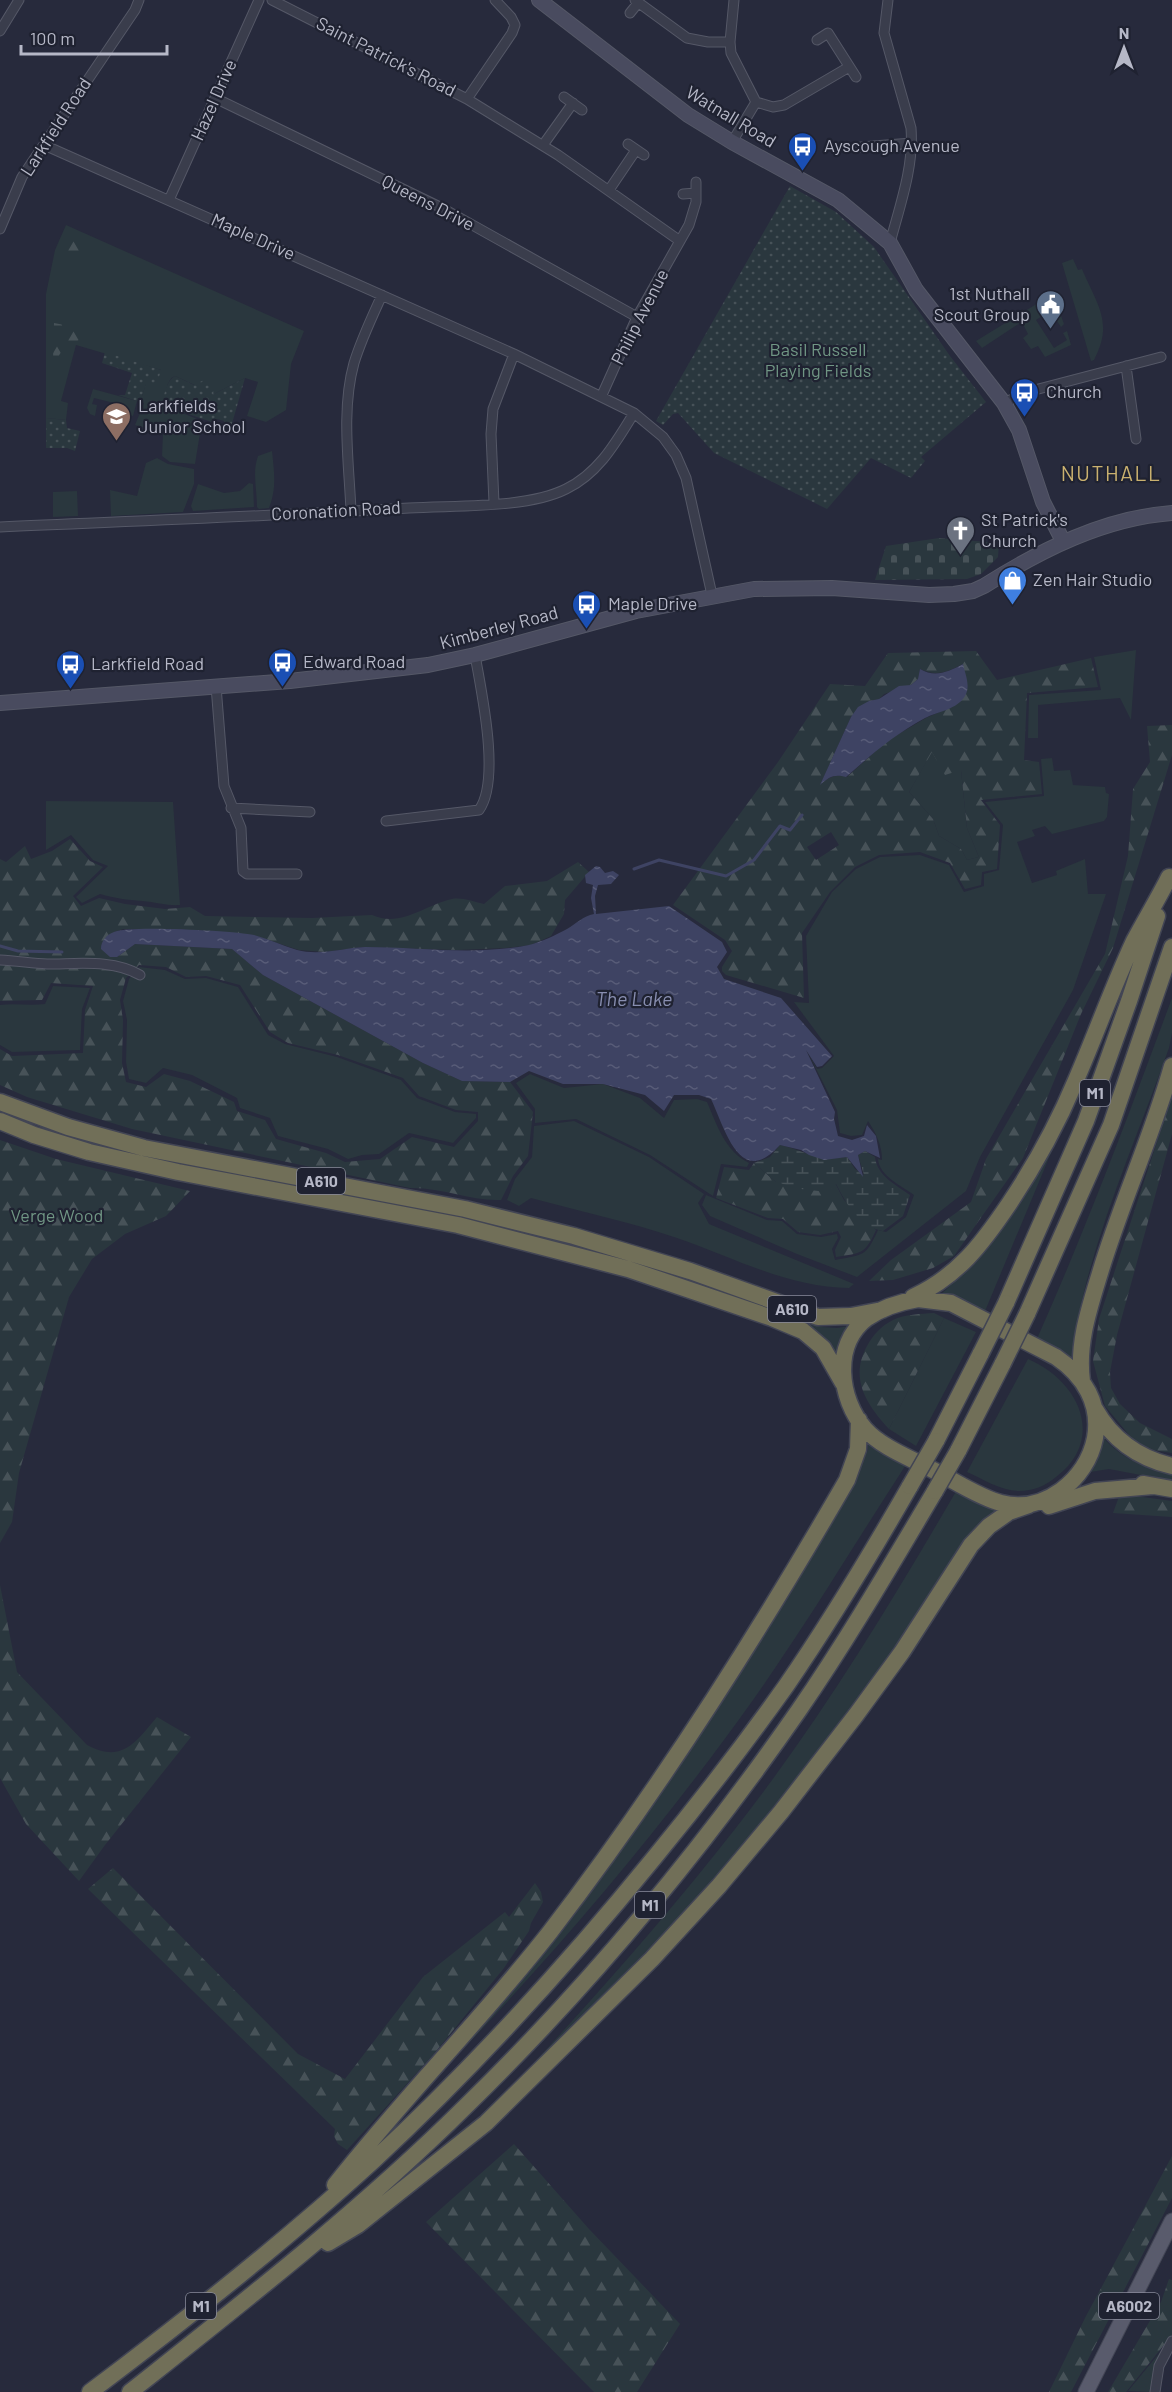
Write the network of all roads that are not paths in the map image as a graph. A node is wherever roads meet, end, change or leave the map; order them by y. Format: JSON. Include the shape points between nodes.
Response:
{"nodes":[{"id":1,"x":20,"y":0,"type":"edge"},
{"id":2,"x":139,"y":0,"type":"edge"},
{"id":3,"x":259,"y":0,"type":"edge"},
{"id":4,"x":272,"y":0,"type":"edge"},
{"id":5,"x":495,"y":0,"type":"edge"},
{"id":6,"x":539,"y":0,"type":"edge"},
{"id":7,"x":734,"y":0,"type":"edge"},
{"id":8,"x":888,"y":0,"type":"edge"},
{"id":9,"x":636,"y":1,"type":"edge"},
{"id":10,"x":630,"y":13,"type":"dead end"},
{"id":11,"x":0,"y":31,"type":"edge"},
{"id":12,"x":817,"y":40,"type":"dead end"},
{"id":13,"x":730,"y":42,"type":"junction"},
{"id":14,"x":849,"y":66,"type":"junction"},
{"id":15,"x":856,"y":77,"type":"dead end"},
{"id":16,"x":564,"y":97,"type":"dead end"},
{"id":17,"x":215,"y":98,"type":"junction"},
{"id":18,"x":467,"y":99,"type":"junction"},
{"id":19,"x":756,"y":102,"type":"junction"},
{"id":20,"x":573,"y":103,"type":"junction"},
{"id":21,"x":582,"y":110,"type":"dead end"},
{"id":22,"x":732,"y":142,"type":"junction"},
{"id":23,"x":912,"y":143,"type":"junction"},
{"id":24,"x":44,"y":145,"type":"junction"},
{"id":25,"x":543,"y":145,"type":"junction"},
{"id":26,"x":861,"y":147,"type":"dead end"},
{"id":27,"x":636,"y":150,"type":"dead end"},
{"id":28,"x":696,"y":182,"type":"dead end"},
{"id":29,"x":609,"y":190,"type":"junction"},
{"id":30,"x":696,"y":193,"type":"junction"},
{"id":31,"x":683,"y":194,"type":"dead end"},
{"id":32,"x":169,"y":200,"type":"junction"},
{"id":33,"x":0,"y":229,"type":"edge"},
{"id":34,"x":680,"y":241,"type":"junction"},
{"id":35,"x":890,"y":243,"type":"junction"},
{"id":36,"x":382,"y":295,"type":"junction"},
{"id":37,"x":637,"y":317,"type":"junction"},
{"id":38,"x":514,"y":354,"type":"junction"},
{"id":39,"x":1161,"y":357,"type":"dead end"},
{"id":40,"x":1126,"y":366,"type":"junction"},
{"id":41,"x":602,"y":395,"type":"junction"},
{"id":42,"x":1004,"y":403,"type":"junction"},
{"id":43,"x":634,"y":412,"type":"junction"},
{"id":44,"x":1136,"y":439,"type":"dead end"},
{"id":45,"x":494,"y":503,"type":"junction"},
{"id":46,"x":351,"y":511,"type":"junction"},
{"id":47,"x":1172,"y":513,"type":"edge"},
{"id":48,"x":0,"y":527,"type":"edge"},
{"id":49,"x":1063,"y":541,"type":"junction"},
{"id":50,"x":712,"y":595,"type":"junction"},
{"id":51,"x":475,"y":655,"type":"junction"},
{"id":52,"x":216,"y":686,"type":"junction"},
{"id":53,"x":0,"y":703,"type":"edge"},
{"id":54,"x":231,"y":808,"type":"junction"},
{"id":55,"x":310,"y":812,"type":"dead end"},
{"id":56,"x":386,"y":821,"type":"dead end"},
{"id":57,"x":1171,"y":872,"type":"edge"},
{"id":58,"x":297,"y":874,"type":"dead end"},
{"id":59,"x":1172,"y":947,"type":"edge"},
{"id":60,"x":0,"y":960,"type":"edge"},
{"id":61,"x":140,"y":975,"type":"dead end"},
{"id":62,"x":1172,"y":1066,"type":"edge"},
{"id":63,"x":0,"y":1102,"type":"edge"},
{"id":64,"x":0,"y":1121,"type":"edge"},
{"id":65,"x":904,"y":1301,"type":"junction"},
{"id":66,"x":882,"y":1310,"type":"junction"},
{"id":67,"x":1082,"y":1381,"type":"junction"},
{"id":68,"x":843,"y":1383,"type":"junction"},
{"id":69,"x":1095,"y":1408,"type":"junction"},
{"id":70,"x":859,"y":1420,"type":"junction"},
{"id":71,"x":1172,"y":1466,"type":"edge"},
{"id":72,"x":1153,"y":1486,"type":"junction"},
{"id":73,"x":1066,"y":1487,"type":"junction"},
{"id":74,"x":1172,"y":1489,"type":"edge"},
{"id":75,"x":1029,"y":1504,"type":"junction"},
{"id":76,"x":955,"y":1573,"type":"junction"},
{"id":77,"x":309,"y":2217,"type":"junction"},
{"id":78,"x":1172,"y":2221,"type":"edge"},
{"id":79,"x":296,"y":2261,"type":"junction"},
{"id":80,"x":1172,"y":2342,"type":"edge"},
{"id":81,"x":90,"y":2392,"type":"edge"},
{"id":82,"x":130,"y":2392,"type":"edge"},
{"id":83,"x":1086,"y":2392,"type":"edge"},
{"id":84,"x":1155,"y":2392,"type":"edge"}],
"edges":[{"from":1,"to":11,"type":"street"},
{"from":2,"to":24,"type":"street","name":"Larkfield Road"},
{"from":3,"to":17,"type":"street","name":"Hazel Drive"},
{"from":4,"to":18,"type":"street","name":"Saint Patrick's Road"},
{"from":5,"to":18,"type":"street","via":[[515,25]]},
{"from":6,"to":22,"type":"street","name":"Watnall Road","via":[[688,115]]},
{"from":7,"to":13,"type":"street"},
{"from":8,"to":23,"type":"street","via":[[885,33]]},
{"from":9,"to":10,"type":"street"},
{"from":9,"to":13,"type":"street","via":[[687,38]]},
{"from":12,"to":14,"type":"street","via":[[828,33]]},
{"from":13,"to":19,"type":"street","via":[[731,53]]},
{"from":14,"to":15,"type":"street"},
{"from":14,"to":19,"type":"street","via":[[784,105],[772,107]]},
{"from":16,"to":20,"type":"street"},
{"from":17,"to":32,"type":"street","name":"Hazel Drive"},
{"from":17,"to":37,"type":"street","name":"Queens Drive","via":[[442,208]]},
{"from":18,"to":25,"type":"street"},
{"from":19,"to":22,"type":"street"},
{"from":20,"to":21,"type":"street"},
{"from":20,"to":25,"type":"street"},
{"from":22,"to":35,"type":"street","name":"Watnall Road","via":[[838,200]]},
{"from":23,"to":26,"type":"street"},
{"from":23,"to":35,"type":"street"},
{"from":24,"to":32,"type":"street","name":"Maple Drive"},
{"from":24,"to":33,"type":"street","name":"Larkfield Road","via":[[22,177]]},
{"from":25,"to":29,"type":"street"},
{"from":27,"to":29,"type":"street"},
{"from":28,"to":30,"type":"street","name":"Philip Avenue"},
{"from":29,"to":34,"type":"street"},
{"from":30,"to":31,"type":"street"},
{"from":30,"to":34,"type":"street","name":"Philip Avenue","via":[[694,212]]},
{"from":32,"to":36,"type":"street","name":"Maple Drive"},
{"from":34,"to":37,"type":"street","name":"Philip Avenue"},
{"from":35,"to":42,"type":"street","name":"Watnall Road","via":[[916,291]]},
{"from":36,"to":38,"type":"street","name":"Maple Drive"},
{"from":36,"to":46,"type":"street","via":[[354,363],[349,393]]},
{"from":37,"to":41,"type":"street","name":"Philip Avenue"},
{"from":38,"to":41,"type":"street","name":"Maple Drive"},
{"from":38,"to":45,"type":"street","via":[[493,415]]},
{"from":39,"to":40,"type":"street"},
{"from":40,"to":42,"type":"street","via":[[1027,392]]},
{"from":40,"to":44,"type":"street"},
{"from":41,"to":43,"type":"street","name":"Maple Drive"},
{"from":42,"to":49,"type":"street","name":"Watnall Road","via":[[1019,430],[1043,502]]},
{"from":43,"to":45,"type":"street","name":"Coronation Road","via":[[610,452],[580,481],[534,500]]},
{"from":43,"to":50,"type":"street","name":"Maple Drive","via":[[663,437],[686,478]]},
{"from":45,"to":46,"type":"street","name":"Coronation Road"},
{"from":46,"to":48,"type":"street","name":"Coronation Road"},
{"from":47,"to":49,"type":"street","name":"Kimberley Road","via":[[1130,520]]},
{"from":49,"to":50,"type":"street","name":"Kimberley Road","via":[[984,586],[954,594],[791,587]]},
{"from":50,"to":51,"type":"street","name":"Kimberley Road","via":[[636,610]]},
{"from":51,"to":52,"type":"street","name":"Kimberley Road","via":[[382,672]]},
{"from":51,"to":56,"type":"street","via":[[489,737],[483,804],[479,810]]},
{"from":52,"to":53,"type":"street","name":"Kimberley Road"},
{"from":52,"to":54,"type":"street","via":[[224,786]]},
{"from":54,"to":55,"type":"street"},
{"from":54,"to":58,"type":"street","via":[[241,828],[243,871]]},
{"from":57,"to":65,"type":"highway","number":"M1","via":[[1134,941],[1056,1123],[1016,1193],[954,1274]]},
{"from":57,"to":77,"type":"highway","number":"M1","bridge":true,"via":[[1086,1121],[1006,1303],[936,1441],[856,1577],[719,1778],[583,1946],[454,2082]]},
{"from":59,"to":79,"type":"highway","number":"M1","bridge":true,"via":[[1111,1125],[1027,1314],[958,1451],[801,1708],[676,1874],[573,1994],[467,2106]]},
{"from":60,"to":61,"type":"street","via":[[91,963],[128,968]]},
{"from":62,"to":67,"type":"highway","via":[[1119,1210],[1092,1299],[1081,1350]]},
{"from":63,"to":66,"type":"highway","number":"A610","via":[[68,1127],[144,1148],[522,1222],[690,1270],[818,1317]]},
{"from":64,"to":68,"type":"highway","number":"A610","via":[[89,1152],[458,1225],[628,1269],[802,1331],[823,1348]]},
{"from":65,"to":66,"type":"highway"},
{"from":65,"to":67,"type":"highway","via":[[951,1303],[1056,1358]]},
{"from":66,"to":68,"type":"highway","via":[[867,1319],[850,1340]]},
{"from":67,"to":69,"type":"highway"},
{"from":68,"to":70,"type":"highway"},
{"from":69,"to":71,"type":"highway","via":[[1125,1445],[1150,1460]]},
{"from":69,"to":73,"type":"highway","via":[[1095,1436],[1089,1458]]},
{"from":70,"to":75,"type":"highway","via":[[884,1444],[992,1499]]},
{"from":70,"to":77,"type":"highway","number":"M1","via":[[858,1449],[847,1480],[743,1654],[616,1843],[502,1992]]},
{"from":72,"to":73,"type":"highway","via":[[1106,1479]]},
{"from":72,"to":74,"type":"highway"},
{"from":72,"to":76,"type":"highway","via":[[1095,1491],[1025,1515],[985,1538]]},
{"from":73,"to":75,"type":"highway"},
{"from":75,"to":76,"type":"highway","via":[[989,1526],[971,1545]]},
{"from":76,"to":79,"type":"highway","via":[[856,1715],[781,1812],[652,1959],[486,2123],[358,2225]]},
{"from":77,"to":81,"type":"highway","number":"M1"},
{"from":78,"to":83,"type":"main road","number":"A6002"},
{"from":79,"to":82,"type":"highway","number":"M1"},
{"from":80,"to":84,"type":"street","via":[[1159,2366]]}]}
